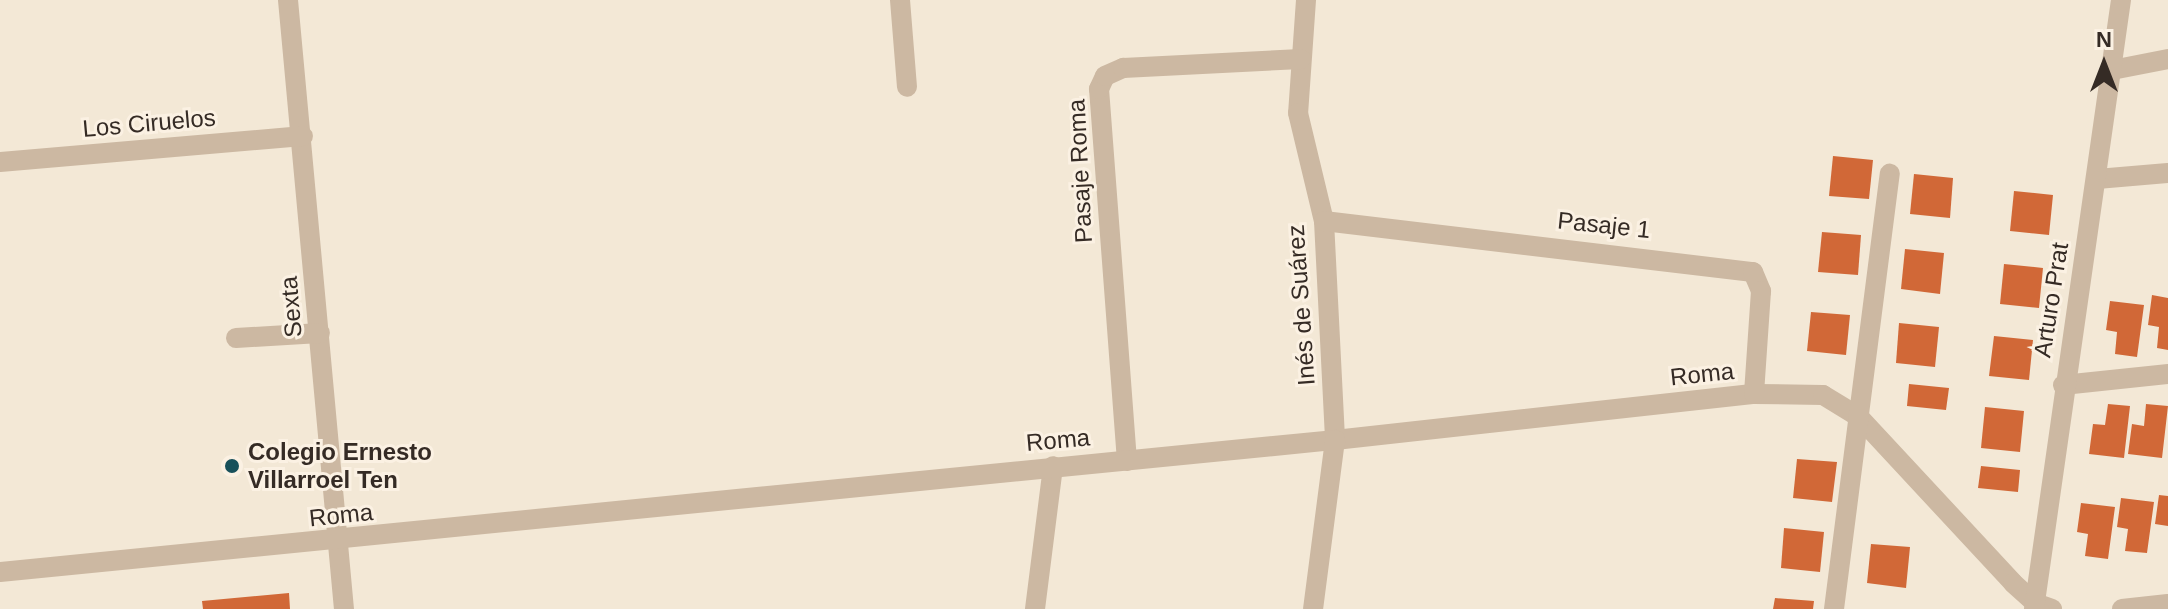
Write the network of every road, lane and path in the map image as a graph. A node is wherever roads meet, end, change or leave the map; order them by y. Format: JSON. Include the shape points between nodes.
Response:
{"nodes":[{"id":1,"x":288,"y":0,"type":"edge"},
{"id":2,"x":900,"y":0,"type":"edge"},
{"id":3,"x":1306,"y":0,"type":"edge"},
{"id":4,"x":2121,"y":0,"type":"edge"},
{"id":5,"x":1301,"y":59,"type":"junction"},
{"id":6,"x":2168,"y":59,"type":"edge"},
{"id":7,"x":2112,"y":70,"type":"junction"},
{"id":8,"x":907,"y":87,"type":"dead end"},
{"id":9,"x":303,"y":136,"type":"junction"},
{"id":10,"x":0,"y":162,"type":"edge"},
{"id":11,"x":2168,"y":173,"type":"edge"},
{"id":12,"x":1890,"y":174,"type":"dead end"},
{"id":13,"x":2097,"y":179,"type":"junction"},
{"id":14,"x":1324,"y":221,"type":"junction"},
{"id":15,"x":320,"y":333,"type":"junction"},
{"id":16,"x":236,"y":338,"type":"dead end"},
{"id":17,"x":2168,"y":374,"type":"edge"},
{"id":18,"x":2063,"y":385,"type":"junction"},
{"id":19,"x":1754,"y":394,"type":"junction"},
{"id":20,"x":1859,"y":417,"type":"junction"},
{"id":21,"x":1335,"y":440,"type":"junction"},
{"id":22,"x":1127,"y":461,"type":"junction"},
{"id":23,"x":1053,"y":466,"type":"junction"},
{"id":24,"x":339,"y":542,"type":"junction"},
{"id":25,"x":0,"y":572,"type":"edge"},
{"id":26,"x":2168,"y":604,"type":"edge"},
{"id":27,"x":2040,"y":607,"type":"edge"},
{"id":28,"x":344,"y":609,"type":"edge"},
{"id":29,"x":1035,"y":609,"type":"edge"},
{"id":30,"x":1313,"y":609,"type":"edge"},
{"id":31,"x":1834,"y":609,"type":"edge"},
{"id":32,"x":2122,"y":609,"type":"edge"}],
"edges":[{"from":1,"to":9,"type":"street","name":"Sexta"},
{"from":2,"to":8,"type":"street"},
{"from":3,"to":5,"type":"street","name":"Inés de Suárez"},
{"from":4,"to":7,"type":"street","name":"Arturo Prat"},
{"from":5,"to":14,"type":"street","name":"Inés de Suárez","via":[[1298,113]]},
{"from":5,"to":22,"type":"street","name":"Pasaje Roma","via":[[1123,68],[1105,76],[1099,89]]},
{"from":6,"to":7,"type":"street"},
{"from":7,"to":13,"type":"street","name":"Arturo Prat"},
{"from":9,"to":10,"type":"street","name":"Los Ciruelos"},
{"from":9,"to":15,"type":"street","name":"Sexta"},
{"from":11,"to":13,"type":"street"},
{"from":12,"to":20,"type":"street"},
{"from":13,"to":18,"type":"street","name":"Arturo Prat"},
{"from":14,"to":19,"type":"street","name":"Pasaje 1","via":[[1753,272],[1761,291]]},
{"from":14,"to":21,"type":"street","name":"Inés de Suárez"},
{"from":15,"to":16,"type":"street"},
{"from":15,"to":24,"type":"street","name":"Sexta"},
{"from":17,"to":18,"type":"street"},
{"from":18,"to":27,"type":"street","name":"Arturo Prat"},
{"from":19,"to":20,"type":"street","name":"Roma","via":[[1823,395]]},
{"from":19,"to":21,"type":"street","name":"Roma"},
{"from":20,"to":27,"type":"street","name":"Roma"},
{"from":20,"to":31,"type":"street"},
{"from":21,"to":22,"type":"street","name":"Roma"},
{"from":21,"to":30,"type":"street","name":"Inés de Suárez"},
{"from":22,"to":23,"type":"street","name":"Roma"},
{"from":23,"to":24,"type":"street","name":"Roma"},
{"from":23,"to":29,"type":"street"},
{"from":24,"to":25,"type":"street","name":"Roma"},
{"from":24,"to":28,"type":"street","name":"Sexta"},
{"from":26,"to":32,"type":"street"}]}
